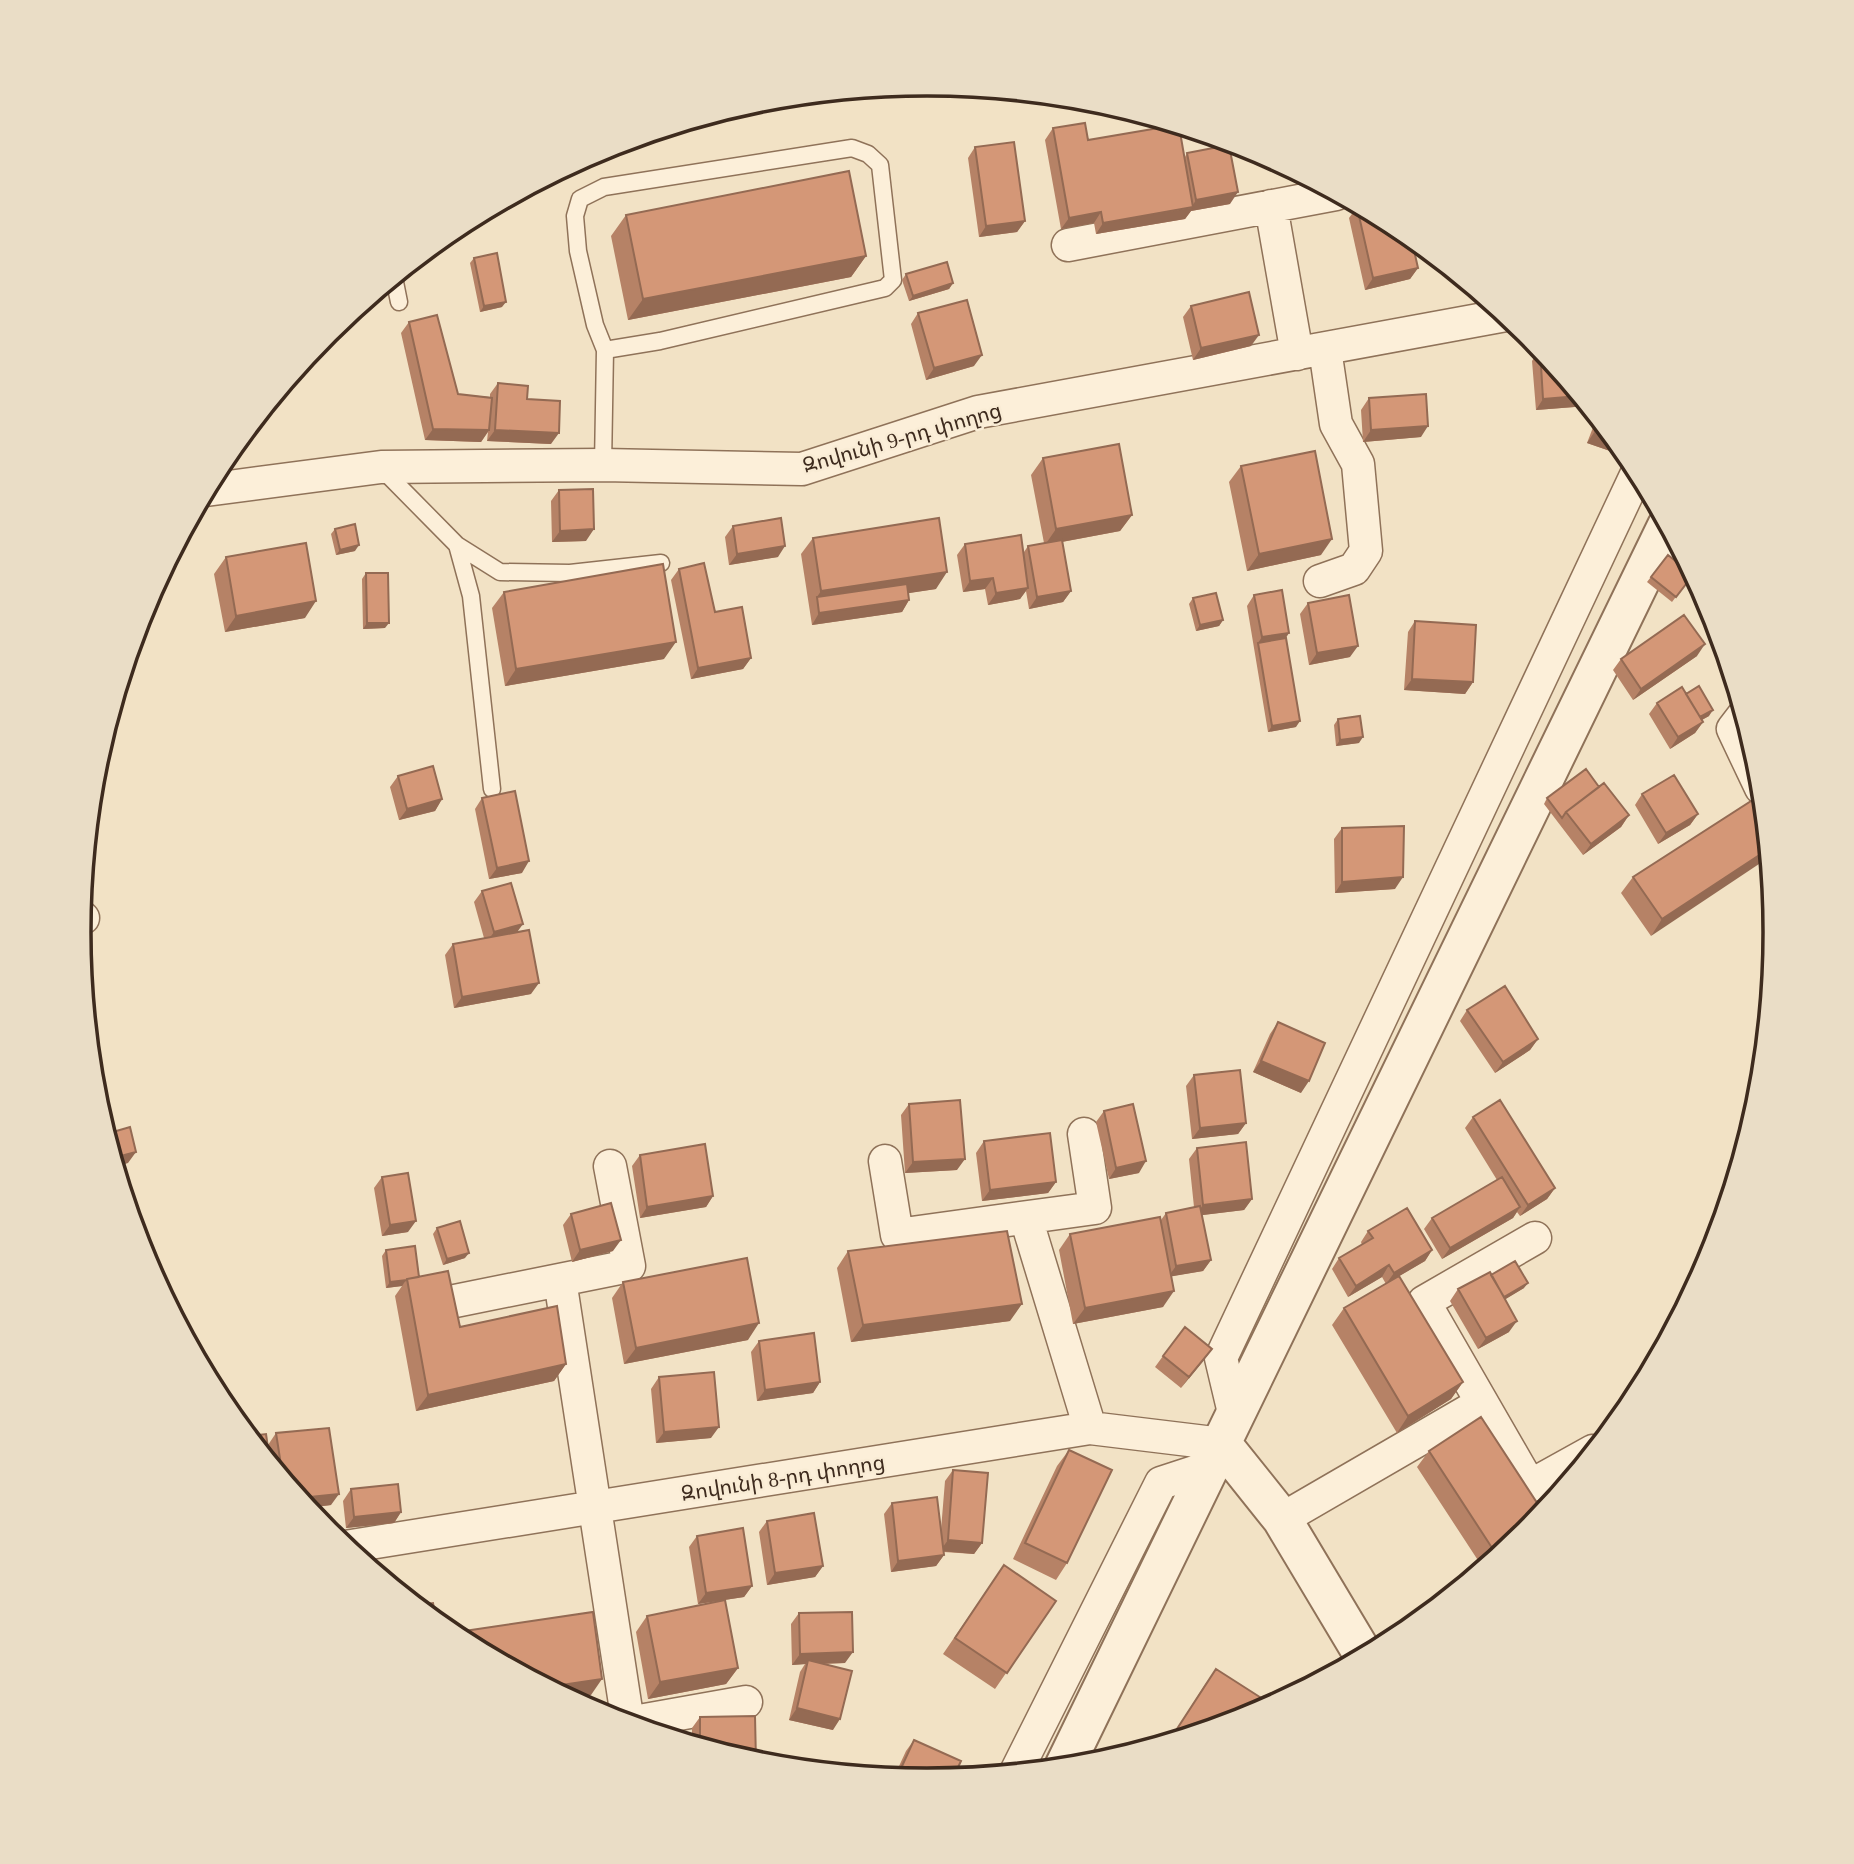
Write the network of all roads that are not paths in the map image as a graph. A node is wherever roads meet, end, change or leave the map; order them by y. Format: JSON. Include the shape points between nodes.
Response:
{"nodes":[{"id":1,"x":1323,"y":196,"type":"edge"},
{"id":2,"x":1271,"y":206,"type":"junction"},
{"id":3,"x":1068,"y":245,"type":"dead end"},
{"id":4,"x":396,"y":287,"type":"edge"},
{"id":5,"x":399,"y":302,"type":"dead end"},
{"id":6,"x":1493,"y":317,"type":"edge"},
{"id":7,"x":605,"y":350,"type":"junction"},
{"id":8,"x":1311,"y":351,"type":"junction"},
{"id":9,"x":603,"y":465,"type":"junction"},
{"id":10,"x":381,"y":467,"type":"junction"},
{"id":11,"x":1632,"y":484,"type":"edge"},
{"id":12,"x":219,"y":488,"type":"edge"},
{"id":13,"x":1663,"y":535,"type":"edge"},
{"id":14,"x":457,"y":545,"type":"junction"},
{"id":15,"x":661,"y":563,"type":"edge"},
{"id":16,"x":1320,"y":581,"type":"dead end"},
{"id":17,"x":1737,"y":725,"type":"edge"},
{"id":18,"x":1742,"y":746,"type":"edge"},
{"id":19,"x":492,"y":789,"type":"dead end"},
{"id":20,"x":1084,"y":1134,"type":"dead end"},
{"id":21,"x":885,"y":1161,"type":"dead end"},
{"id":22,"x":610,"y":1166,"type":"dead end"},
{"id":23,"x":1026,"y":1218,"type":"junction"},
{"id":24,"x":1535,"y":1238,"type":"dead end"},
{"id":25,"x":560,"y":1280,"type":"junction"},
{"id":26,"x":454,"y":1301,"type":"edge"},
{"id":27,"x":1482,"y":1403,"type":"junction"},
{"id":28,"x":1090,"y":1428,"type":"junction"},
{"id":29,"x":1222,"y":1443,"type":"junction"},
{"id":30,"x":1573,"y":1462,"type":"edge"},
{"id":31,"x":594,"y":1509,"type":"junction"},
{"id":32,"x":1282,"y":1519,"type":"junction"},
{"id":33,"x":359,"y":1545,"type":"edge"},
{"id":34,"x":1359,"y":1647,"type":"edge"},
{"id":35,"x":746,"y":1702,"type":"dead end"},
{"id":36,"x":626,"y":1712,"type":"edge"},
{"id":37,"x":647,"y":1720,"type":"edge"},
{"id":38,"x":1070,"y":1755,"type":"edge"},
{"id":39,"x":1021,"y":1762,"type":"edge"}],
"edges":[{"from":1,"to":2,"type":"street"},
{"from":2,"to":3,"type":"street"},
{"from":2,"to":8,"type":"street"},
{"from":4,"to":5,"type":"lane"},
{"from":6,"to":8,"type":"street","name":"Զովունի 9-րդ փողոց"},
{"from":7,"to":7,"type":"lane","via":[[578,251],[575,216],[580,199],[604,187],[852,148],[880,165],[893,280],[885,288]]},
{"from":7,"to":9,"type":"lane"},
{"from":8,"to":9,"type":"street","name":"Զովունի 9-րդ փողոց","via":[[978,412],[802,469]]},
{"from":8,"to":16,"type":"street","via":[[1336,424],[1359,464],[1366,551],[1354,569]]},
{"from":9,"to":10,"type":"street","name":"Զովունի 9-րդ փողոց"},
{"from":10,"to":12,"type":"street","name":"Զովունի 9-րդ փողոց"},
{"from":10,"to":14,"type":"lane"},
{"from":11,"to":29,"type":"street","via":[[1221,1358]]},
{"from":13,"to":29,"type":"street"},
{"from":14,"to":15,"type":"lane","via":[[500,572],[570,573]]},
{"from":14,"to":19,"type":"lane","via":[[471,596]]},
{"from":17,"to":18,"type":"street","via":[[1734,729]]},
{"from":20,"to":23,"type":"street","via":[[1095,1208]]},
{"from":21,"to":23,"type":"street","via":[[897,1235]]},
{"from":22,"to":25,"type":"street","via":[[629,1266]]},
{"from":23,"to":28,"type":"street"},
{"from":24,"to":27,"type":"street","via":[[1424,1302]]},
{"from":25,"to":26,"type":"street"},
{"from":25,"to":31,"type":"street"},
{"from":27,"to":30,"type":"street","via":[[1530,1486]]},
{"from":27,"to":32,"type":"street"},
{"from":28,"to":29,"type":"street","name":"Զովունի 8-րդ փողոց"},
{"from":28,"to":31,"type":"street","name":"Զովունի 8-րդ փողոց"},
{"from":29,"to":32,"type":"street"},
{"from":29,"to":38,"type":"street"},
{"from":29,"to":39,"type":"street","via":[[1161,1483]]},
{"from":31,"to":33,"type":"street","name":"Զովունի 8-րդ փողոց"},
{"from":31,"to":36,"type":"street"},
{"from":32,"to":34,"type":"street"},
{"from":35,"to":37,"type":"street"}]}
